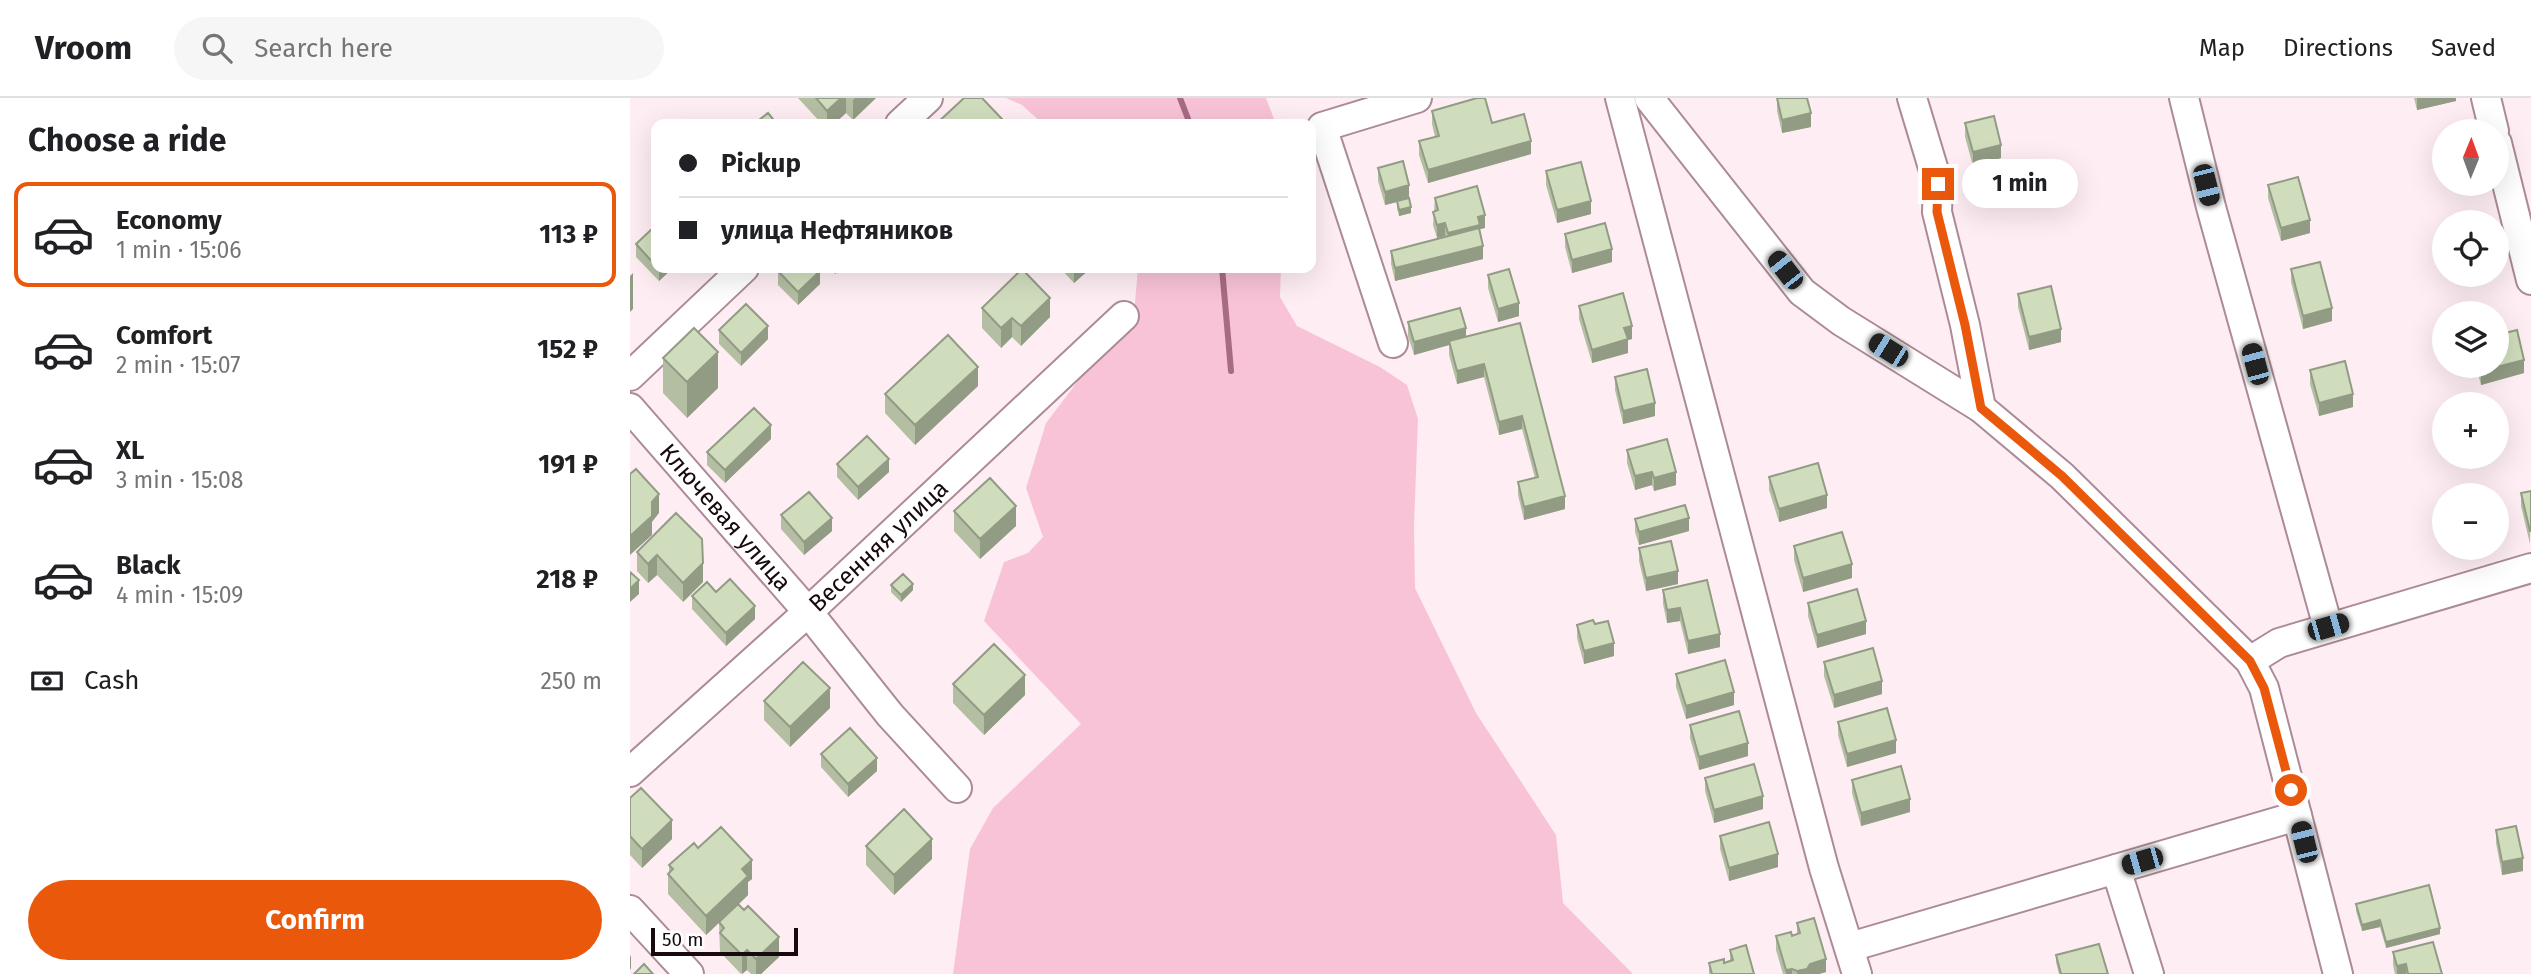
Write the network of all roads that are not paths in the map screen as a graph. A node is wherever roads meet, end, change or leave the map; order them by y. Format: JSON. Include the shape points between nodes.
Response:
{"nodes":[{"id":1,"x":928,"y":98,"type":"edge"},
{"id":2,"x":1417,"y":98,"type":"edge"},
{"id":3,"x":1620,"y":98,"type":"edge"},
{"id":4,"x":1649,"y":98,"type":"edge"},
{"id":5,"x":1912,"y":98,"type":"edge"},
{"id":6,"x":2184,"y":98,"type":"edge"},
{"id":7,"x":2486,"y":98,"type":"edge"},
{"id":8,"x":905,"y":119,"type":"edge"},
{"id":9,"x":2491,"y":119,"type":"edge"},
{"id":10,"x":2510,"y":195,"type":"edge"},
{"id":11,"x":739,"y":273,"type":"edge"},
{"id":12,"x":2531,"y":280,"type":"edge"},
{"id":13,"x":1124,"y":316,"type":"dead end"},
{"id":14,"x":1393,"y":344,"type":"dead end"},
{"id":15,"x":630,"y":376,"type":"edge"},
{"id":16,"x":630,"y":408,"type":"edge"},
{"id":17,"x":1981,"y":408,"type":"junction"},
{"id":18,"x":2531,"y":568,"type":"edge"},
{"id":19,"x":808,"y":612,"type":"junction"},
{"id":20,"x":2328,"y":627,"type":"junction"},
{"id":21,"x":2250,"y":661,"type":"junction"},
{"id":22,"x":630,"y":772,"type":"edge"},
{"id":23,"x":957,"y":788,"type":"dead end"},
{"id":24,"x":2297,"y":816,"type":"junction"},
{"id":25,"x":2116,"y":869,"type":"junction"},
{"id":26,"x":630,"y":910,"type":"edge"},
{"id":27,"x":1850,"y":947,"type":"junction"},
{"id":28,"x":689,"y":974,"type":"edge"},
{"id":29,"x":1857,"y":974,"type":"edge"},
{"id":30,"x":2149,"y":974,"type":"edge"},
{"id":31,"x":2338,"y":974,"type":"edge"}],
"edges":[{"from":1,"to":8,"type":"street"},
{"from":2,"to":14,"type":"street","via":[[1322,127]]},
{"from":3,"to":27,"type":"street"},
{"from":4,"to":17,"type":"street","via":[[1802,292]]},
{"from":5,"to":17,"type":"street","via":[[1938,184],[1937,212]]},
{"from":6,"to":20,"type":"street"},
{"from":7,"to":9,"type":"street"},
{"from":10,"to":12,"type":"street"},
{"from":11,"to":15,"type":"street"},
{"from":13,"to":19,"type":"street","name":"Весенняя улица"},
{"from":16,"to":19,"type":"street","name":"Ключевая улица"},
{"from":17,"to":21,"type":"street","via":[[2062,476]]},
{"from":18,"to":20,"type":"street"},
{"from":19,"to":22,"type":"street","name":"Весенняя улица"},
{"from":19,"to":23,"type":"street","name":"Ключевая улица","via":[[890,715]]},
{"from":20,"to":21,"type":"street","via":[[2279,643]]},
{"from":21,"to":24,"type":"street","via":[[2264,688]]},
{"from":24,"to":25,"type":"street"},
{"from":24,"to":31,"type":"street"},
{"from":25,"to":27,"type":"street"},
{"from":25,"to":30,"type":"street"},
{"from":26,"to":28,"type":"street"},
{"from":27,"to":29,"type":"street"}]}
